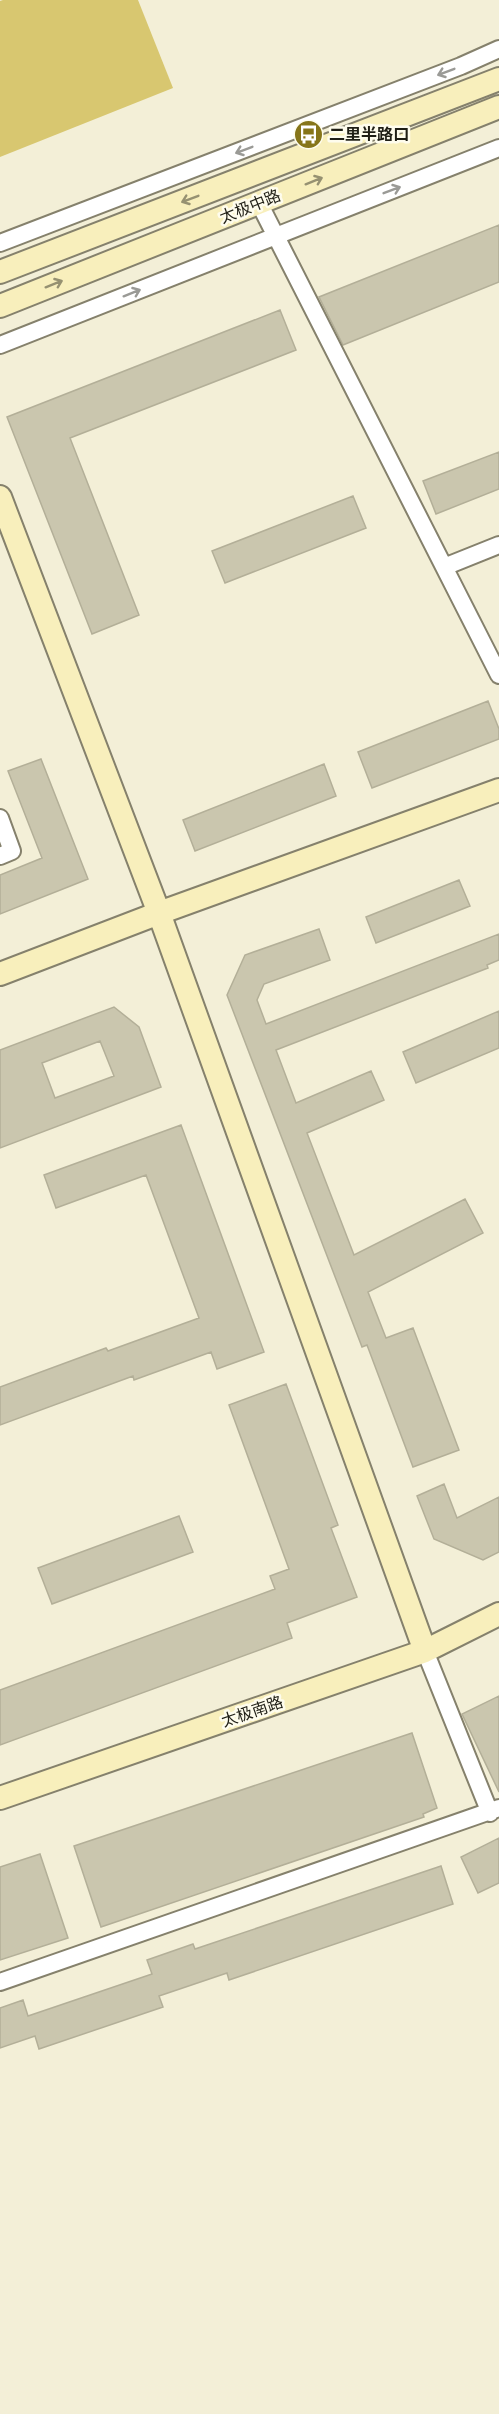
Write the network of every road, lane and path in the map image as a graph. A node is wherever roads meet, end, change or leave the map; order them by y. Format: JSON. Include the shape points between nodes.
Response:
{"nodes":[{"id":1,"x":499,"y":49,"type":"edge"},
{"id":2,"x":499,"y":79,"type":"edge"},
{"id":3,"x":499,"y":107,"type":"edge"},
{"id":4,"x":499,"y":148,"type":"edge"},
{"id":5,"x":259,"y":203,"type":"junction"},
{"id":6,"x":276,"y":236,"type":"junction"},
{"id":7,"x":0,"y":243,"type":"edge"},
{"id":8,"x":0,"y":272,"type":"edge"},
{"id":9,"x":0,"y":306,"type":"edge"},
{"id":10,"x":0,"y":345,"type":"edge"},
{"id":11,"x":0,"y":497,"type":"edge"},
{"id":12,"x":499,"y":545,"type":"edge"},
{"id":13,"x":444,"y":567,"type":"junction"},
{"id":14,"x":499,"y":675,"type":"edge"},
{"id":15,"x":499,"y":790,"type":"edge"},
{"id":16,"x":0,"y":818,"type":"edge"},
{"id":17,"x":0,"y":856,"type":"edge"},
{"id":18,"x":159,"y":912,"type":"junction"},
{"id":19,"x":0,"y":974,"type":"edge"},
{"id":20,"x":499,"y":1614,"type":"edge"},
{"id":21,"x":425,"y":1651,"type":"junction"},
{"id":22,"x":0,"y":1798,"type":"edge"},
{"id":23,"x":495,"y":1811,"type":"edge"},
{"id":24,"x":0,"y":1982,"type":"edge"}],
"edges":[{"from":1,"to":7,"type":"street","one_way":true},
{"from":2,"to":8,"type":"street","name":"太极中路","one_way":true},
{"from":5,"to":3,"type":"street","name":"太极中路","one_way":true},
{"from":6,"to":4,"type":"street","one_way":true},
{"from":5,"to":6,"type":"street"},
{"from":9,"to":5,"type":"street","name":"太极中路","one_way":true},
{"from":10,"to":6,"type":"street","one_way":true},
{"from":6,"to":13,"type":"street"},
{"from":11,"to":18,"type":"street"},
{"from":12,"to":13,"type":"street"},
{"from":13,"to":14,"type":"street"},
{"from":15,"to":18,"type":"street"},
{"from":16,"to":17,"type":"street","via":[[12,851]]},
{"from":18,"to":19,"type":"street"},
{"from":18,"to":21,"type":"street"},
{"from":20,"to":21,"type":"street","name":"太极南路"},
{"from":21,"to":22,"type":"street","name":"太极南路"},
{"from":21,"to":23,"type":"street"},
{"from":23,"to":24,"type":"street"}]}
